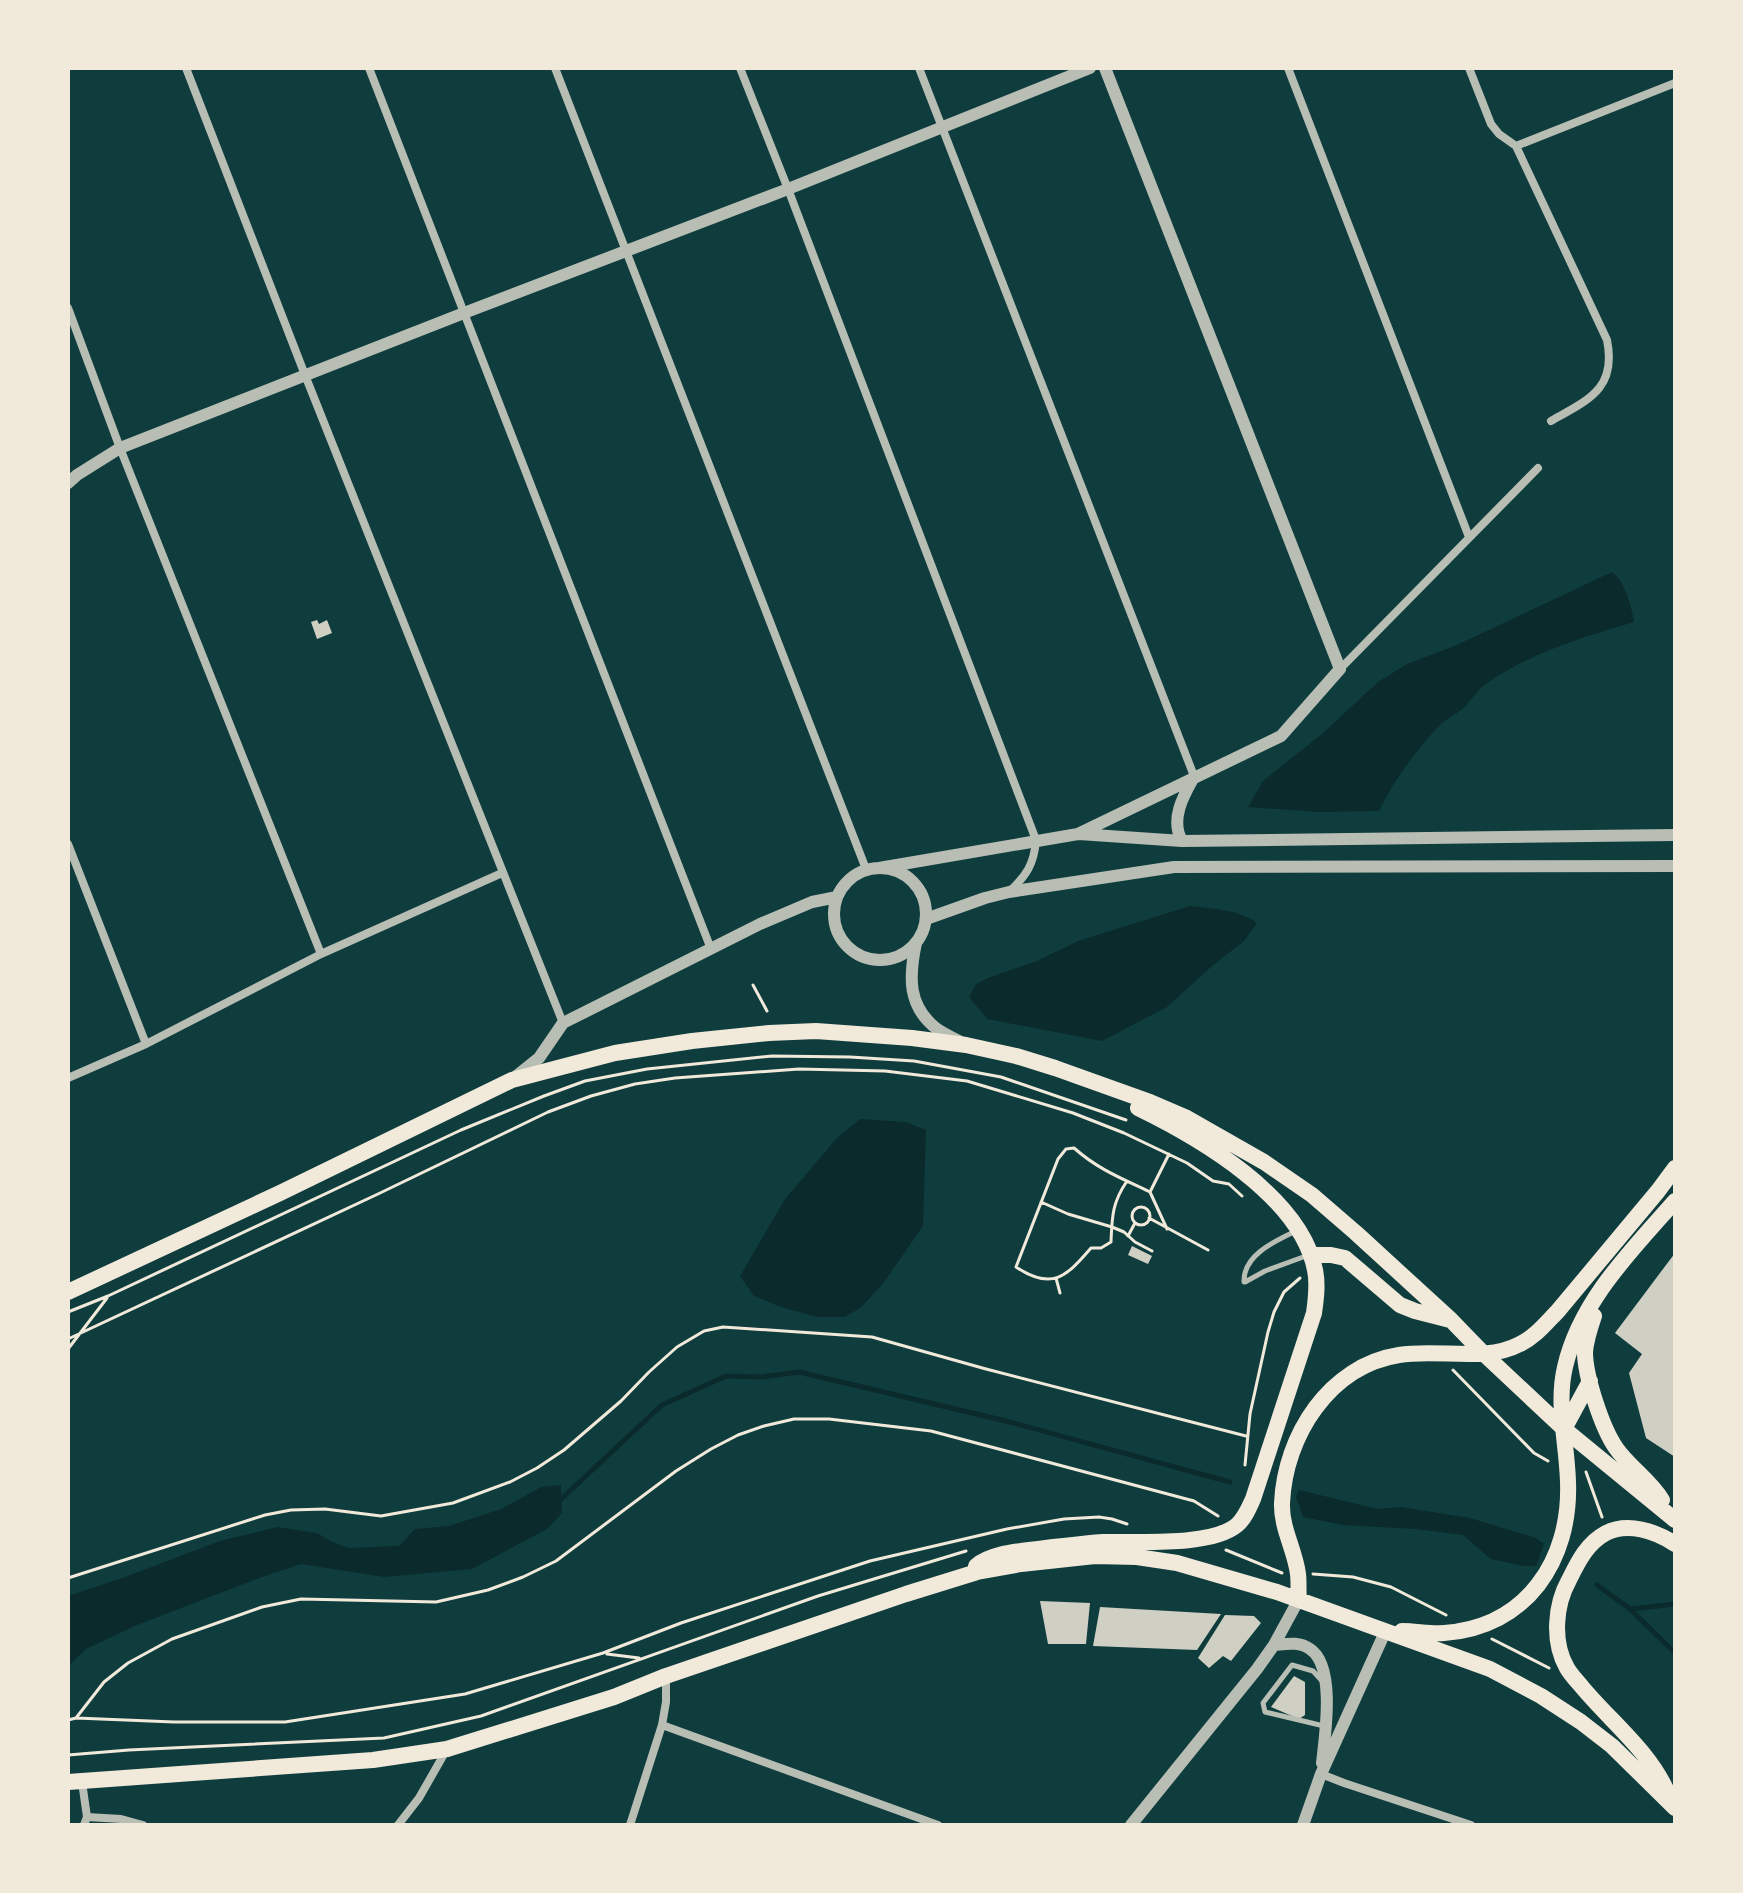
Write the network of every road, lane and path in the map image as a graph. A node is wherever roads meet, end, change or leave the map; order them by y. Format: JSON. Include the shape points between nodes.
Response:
{"nodes":[{"id":1,"x":186,"y":68,"type":"edge"},
{"id":2,"x":369,"y":68,"type":"edge"},
{"id":3,"x":555,"y":68,"type":"edge"},
{"id":4,"x":740,"y":68,"type":"edge"},
{"id":5,"x":919,"y":68,"type":"edge"},
{"id":6,"x":1090,"y":68,"type":"edge"},
{"id":7,"x":1105,"y":68,"type":"edge"},
{"id":8,"x":1288,"y":68,"type":"edge"},
{"id":9,"x":1469,"y":68,"type":"edge"},
{"id":10,"x":1675,"y":83,"type":"edge"},
{"id":11,"x":941,"y":126,"type":"junction"},
{"id":12,"x":1516,"y":146,"type":"junction"},
{"id":13,"x":788,"y":189,"type":"junction"},
{"id":14,"x":627,"y":252,"type":"junction"},
{"id":15,"x":68,"y":308,"type":"edge"},
{"id":16,"x":464,"y":313,"type":"junction"},
{"id":17,"x":305,"y":375,"type":"junction"},
{"id":18,"x":1551,"y":421,"type":"dead end"},
{"id":19,"x":120,"y":448,"type":"junction"},
{"id":20,"x":1538,"y":468,"type":"dead end"},
{"id":21,"x":68,"y":483,"type":"edge"},
{"id":22,"x":1469,"y":537,"type":"junction"},
{"id":23,"x":1340,"y":669,"type":"junction"},
{"id":24,"x":1194,"y":776,"type":"junction"},
{"id":25,"x":1078,"y":834,"type":"junction"},
{"id":26,"x":1675,"y":835,"type":"edge"},
{"id":27,"x":1036,"y":840,"type":"junction"},
{"id":28,"x":1182,"y":841,"type":"junction"},
{"id":29,"x":68,"y":844,"type":"edge"},
{"id":30,"x":1675,"y":866,"type":"edge"},
{"id":31,"x":872,"y":868,"type":"junction"},
{"id":32,"x":502,"y":873,"type":"junction"},
{"id":33,"x":1009,"y":892,"type":"junction"},
{"id":34,"x":837,"y":897,"type":"junction"},
{"id":35,"x":926,"y":919,"type":"junction"},
{"id":36,"x":916,"y":943,"type":"junction"},
{"id":37,"x":711,"y":949,"type":"junction"},
{"id":38,"x":321,"y":954,"type":"junction"},
{"id":39,"x":753,"y":985,"type":"dead end"},
{"id":40,"x":767,"y":1011,"type":"dead end"},
{"id":41,"x":563,"y":1023,"type":"junction"},
{"id":42,"x":146,"y":1044,"type":"junction"},
{"id":43,"x":966,"y":1045,"type":"junction"},
{"id":44,"x":68,"y":1078,"type":"edge"},
{"id":45,"x":512,"y":1080,"type":"junction"},
{"id":46,"x":1115,"y":1090,"type":"junction"},
{"id":47,"x":1127,"y":1120,"type":"dead end"},
{"id":48,"x":1169,"y":1154,"type":"junction"},
{"id":49,"x":1675,"y":1168,"type":"edge"},
{"id":50,"x":1218,"y":1175,"type":"dead end"},
{"id":51,"x":1127,"y":1181,"type":"junction"},
{"id":52,"x":1229,"y":1184,"type":"junction"},
{"id":53,"x":1150,"y":1192,"type":"junction"},
{"id":54,"x":1675,"y":1201,"type":"edge"},
{"id":55,"x":1041,"y":1202,"type":"junction"},
{"id":56,"x":1250,"y":1202,"type":"dead end"},
{"id":57,"x":1158,"y":1207,"type":"junction"},
{"id":58,"x":1149,"y":1216,"type":"junction"},
{"id":59,"x":1135,"y":1223,"type":"junction"},
{"id":60,"x":1112,"y":1227,"type":"junction"},
{"id":61,"x":1167,"y":1229,"type":"junction"},
{"id":62,"x":1299,"y":1230,"type":"junction"},
{"id":63,"x":1128,"y":1236,"type":"junction"},
{"id":64,"x":1208,"y":1250,"type":"dead end"},
{"id":65,"x":1152,"y":1251,"type":"dead end"},
{"id":66,"x":1311,"y":1255,"type":"junction"},
{"id":67,"x":117,"y":1270,"type":"junction"},
{"id":68,"x":1301,"y":1273,"type":"dead end"},
{"id":69,"x":1611,"y":1275,"type":"junction"},
{"id":70,"x":1056,"y":1278,"type":"junction"},
{"id":71,"x":68,"y":1292,"type":"edge"},
{"id":72,"x":1060,"y":1293,"type":"dead end"},
{"id":73,"x":108,"y":1296,"type":"junction"},
{"id":74,"x":68,"y":1312,"type":"edge"},
{"id":75,"x":1451,"y":1320,"type":"junction"},
{"id":76,"x":81,"y":1334,"type":"junction"},
{"id":77,"x":68,"y":1339,"type":"edge"},
{"id":78,"x":68,"y":1349,"type":"edge"},
{"id":79,"x":1483,"y":1353,"type":"junction"},
{"id":80,"x":1450,"y":1367,"type":"dead end"},
{"id":81,"x":1590,"y":1381,"type":"junction"},
{"id":82,"x":1564,"y":1429,"type":"junction"},
{"id":83,"x":1247,"y":1437,"type":"junction"},
{"id":84,"x":1550,"y":1462,"type":"dead end"},
{"id":85,"x":1583,"y":1465,"type":"dead end"},
{"id":86,"x":1244,"y":1467,"type":"dead end"},
{"id":87,"x":1223,"y":1512,"type":"dead end"},
{"id":88,"x":1218,"y":1516,"type":"junction"},
{"id":89,"x":1212,"y":1519,"type":"dead end"},
{"id":90,"x":1674,"y":1519,"type":"edge"},
{"id":91,"x":1603,"y":1520,"type":"dead end"},
{"id":92,"x":1121,"y":1527,"type":"dead end"},
{"id":93,"x":1675,"y":1544,"type":"edge"},
{"id":94,"x":1220,"y":1546,"type":"dead end"},
{"id":95,"x":973,"y":1549,"type":"dead end"},
{"id":96,"x":1279,"y":1573,"type":"dead end"},
{"id":97,"x":964,"y":1576,"type":"junction"},
{"id":98,"x":68,"y":1578,"type":"edge"},
{"id":99,"x":1299,"y":1599,"type":"junction"},
{"id":100,"x":1386,"y":1630,"type":"junction"},
{"id":101,"x":1274,"y":1645,"type":"junction"},
{"id":102,"x":603,"y":1653,"type":"junction"},
{"id":103,"x":642,"y":1659,"type":"junction"},
{"id":104,"x":666,"y":1676,"type":"junction"},
{"id":105,"x":1326,"y":1686,"type":"junction"},
{"id":106,"x":76,"y":1718,"type":"junction"},
{"id":107,"x":68,"y":1720,"type":"edge"},
{"id":108,"x":662,"y":1725,"type":"junction"},
{"id":109,"x":1325,"y":1727,"type":"junction"},
{"id":110,"x":447,"y":1749,"type":"junction"},
{"id":111,"x":68,"y":1755,"type":"edge"},
{"id":112,"x":1321,"y":1774,"type":"junction"},
{"id":113,"x":75,"y":1782,"type":"edge"},
{"id":114,"x":1673,"y":1805,"type":"edge"},
{"id":115,"x":86,"y":1821,"type":"edge"},
{"id":116,"x":143,"y":1825,"type":"edge"},
{"id":117,"x":398,"y":1825,"type":"edge"},
{"id":118,"x":630,"y":1825,"type":"edge"},
{"id":119,"x":938,"y":1825,"type":"edge"},
{"id":120,"x":1131,"y":1825,"type":"edge"},
{"id":121,"x":1303,"y":1825,"type":"edge"},
{"id":122,"x":1471,"y":1825,"type":"edge"}],
"edges":[{"from":1,"to":17,"type":"street"},
{"from":2,"to":16,"type":"street"},
{"from":3,"to":14,"type":"street"},
{"from":4,"to":13,"type":"street"},
{"from":5,"to":11,"type":"street"},
{"from":6,"to":11,"type":"street"},
{"from":7,"to":23,"type":"street"},
{"from":8,"to":22,"type":"street"},
{"from":9,"to":12,"type":"street","via":[[1491,124]]},
{"from":10,"to":12,"type":"street"},
{"from":11,"to":13,"type":"street"},
{"from":11,"to":24,"type":"street"},
{"from":12,"to":18,"type":"street","via":[[1607,340],[1610,357],[1601,388]]},
{"from":13,"to":14,"type":"street"},
{"from":13,"to":27,"type":"street"},
{"from":14,"to":16,"type":"street"},
{"from":14,"to":31,"type":"street"},
{"from":15,"to":19,"type":"street"},
{"from":16,"to":17,"type":"street"},
{"from":16,"to":37,"type":"street"},
{"from":17,"to":19,"type":"street"},
{"from":17,"to":32,"type":"street"},
{"from":19,"to":21,"type":"street"},
{"from":19,"to":38,"type":"street"},
{"from":20,"to":22,"type":"street"},
{"from":22,"to":23,"type":"street"},
{"from":23,"to":24,"type":"street","via":[[1281,736]]},
{"from":24,"to":25,"type":"street"},
{"from":24,"to":28,"type":"street","via":[[1182,797],[1177,833]]},
{"from":25,"to":27,"type":"street"},
{"from":25,"to":28,"type":"street"},
{"from":26,"to":28,"type":"street"},
{"from":27,"to":31,"type":"street"},
{"from":27,"to":33,"type":"street","via":[[1023,879]]},
{"from":29,"to":42,"type":"street"},
{"from":30,"to":33,"type":"street","via":[[1174,867]]},
{"from":31,"to":34,"type":"street","via":[[854,875]]},
{"from":31,"to":35,"type":"street","via":[[891,869],[916,885]]},
{"from":32,"to":38,"type":"street"},
{"from":32,"to":41,"type":"street"},
{"from":33,"to":35,"type":"street"},
{"from":34,"to":36,"type":"street","via":[[834,918],[840,938],[855,953],[874,960],[895,958]]},
{"from":34,"to":37,"type":"street","via":[[812,902]]},
{"from":35,"to":36,"type":"street"},
{"from":36,"to":43,"type":"street","via":[[912,993],[937,1029]]},
{"from":37,"to":41,"type":"street"},
{"from":38,"to":42,"type":"street"},
{"from":39,"to":40,"type":"path"},
{"from":41,"to":45,"type":"street","via":[[539,1058]]},
{"from":42,"to":44,"type":"street"},
{"from":43,"to":45,"type":"main road","via":[[816,1031],[769,1033],[615,1053]]},
{"from":43,"to":46,"type":"main road"},
{"from":45,"to":67,"type":"main road"},
{"from":46,"to":62,"type":"main road","via":[[1234,1165]]},
{"from":46,"to":75,"type":"main road","via":[[1185,1117],[1276,1170],[1323,1205]]},
{"from":47,"to":73,"type":"path","via":[[1001,1077],[914,1061],[772,1056],[647,1069],[585,1081],[461,1130]]},
{"from":48,"to":52,"type":"path","via":[[1213,1181]]},
{"from":48,"to":53,"type":"path"},
{"from":48,"to":76,"type":"path","via":[[1073,1113],[967,1081],[885,1071],[799,1069],[635,1084],[548,1112]]},
{"from":49,"to":79,"type":"main road","via":[[1539,1330],[1522,1344]]},
{"from":50,"to":52,"type":"path"},
{"from":51,"to":53,"type":"path"},
{"from":51,"to":55,"type":"path","via":[[1074,1148],[1066,1149]]},
{"from":51,"to":60,"type":"path","via":[[1117,1195]]},
{"from":52,"to":56,"type":"path"},
{"from":53,"to":57,"type":"path"},
{"from":54,"to":69,"type":"main road"},
{"from":55,"to":60,"type":"path"},
{"from":55,"to":70,"type":"path","via":[[1016,1267],[1029,1276]]},
{"from":57,"to":58,"type":"path"},
{"from":57,"to":61,"type":"path"},
{"from":58,"to":59,"type":"path","via":[[1144,1225]]},
{"from":58,"to":59,"type":"path","via":[[1143,1207],[1134,1209]]},
{"from":58,"to":61,"type":"path"},
{"from":59,"to":63,"type":"path"},
{"from":60,"to":63,"type":"path"},
{"from":60,"to":70,"type":"path","via":[[1111,1242],[1091,1248]]},
{"from":61,"to":64,"type":"path"},
{"from":62,"to":66,"type":"main road"},
{"from":62,"to":66,"type":"lane","via":[[1250,1262],[1244,1282]]},
{"from":63,"to":65,"type":"path"},
{"from":66,"to":75,"type":"main road","via":[[1345,1258],[1400,1305]]},
{"from":66,"to":97,"type":"main road","via":[[1316,1272],[1314,1313],[1253,1499],[1235,1527],[1192,1540],[1016,1552],[982,1561]]},
{"from":67,"to":71,"type":"main road"},
{"from":67,"to":73,"type":"path"},
{"from":68,"to":83,"type":"path","via":[[1274,1312]]},
{"from":69,"to":81,"type":"main road","via":[[1585,1350]]},
{"from":69,"to":82,"type":"main road","via":[[1571,1346],[1562,1385]]},
{"from":70,"to":72,"type":"path"},
{"from":73,"to":74,"type":"path"},
{"from":73,"to":76,"type":"path"},
{"from":75,"to":79,"type":"main road"},
{"from":76,"to":77,"type":"path"},
{"from":76,"to":78,"type":"path"},
{"from":79,"to":82,"type":"main road"},
{"from":79,"to":99,"type":"main road","via":[[1380,1360],[1351,1374],[1319,1404],[1300,1431],[1282,1502]]},
{"from":80,"to":84,"type":"path","via":[[1534,1453]]},
{"from":81,"to":82,"type":"main road"},
{"from":81,"to":90,"type":"main road","via":[[1616,1448],[1659,1494]]},
{"from":82,"to":90,"type":"main road"},
{"from":82,"to":100,"type":"main road","via":[[1564,1532],[1548,1572],[1533,1592],[1501,1618],[1471,1628],[1444,1633]]},
{"from":83,"to":86,"type":"path"},
{"from":83,"to":98,"type":"path","via":[[872,1337],[723,1327],[677,1347],[564,1450],[510,1482],[453,1503],[381,1516],[325,1509],[265,1515]]},
{"from":85,"to":91,"type":"path"},
{"from":87,"to":88,"type":"path"},
{"from":88,"to":89,"type":"path"},
{"from":88,"to":106,"type":"path","via":[[1194,1501],[931,1431],[794,1419],[711,1449],[556,1561],[523,1577],[436,1602],[301,1599],[262,1607],[172,1639],[128,1663],[104,1682]]},
{"from":92,"to":102,"type":"path","via":[[1134,1526],[1099,1517],[1064,1519],[885,1558]]},
{"from":93,"to":114,"type":"main road","via":[[1638,1529],[1620,1528],[1598,1538],[1582,1555],[1557,1609],[1566,1667],[1642,1751]]},
{"from":94,"to":96,"type":"path"},
{"from":95,"to":103,"type":"path","via":[[818,1596]]},
{"from":97,"to":99,"type":"main road","via":[[1058,1559],[1137,1557],[1177,1563]]},
{"from":97,"to":104,"type":"main road"},
{"from":99,"to":100,"type":"main road"},
{"from":99,"to":101,"type":"street"},
{"from":100,"to":112,"type":"street"},
{"from":100,"to":114,"type":"main road","via":[[1490,1669],[1541,1696],[1612,1746]]},
{"from":101,"to":105,"type":"street","via":[[1297,1643],[1313,1650]]},
{"from":101,"to":120,"type":"street"},
{"from":102,"to":103,"type":"path"},
{"from":102,"to":106,"type":"path","via":[[465,1694],[285,1722]]},
{"from":103,"to":111,"type":"path","via":[[481,1716],[384,1738]]},
{"from":104,"to":108,"type":"street"},
{"from":104,"to":110,"type":"main road"},
{"from":105,"to":109,"type":"street"},
{"from":105,"to":109,"type":"lane","via":[[1313,1671],[1292,1665],[1263,1703],[1265,1712]]},
{"from":106,"to":107,"type":"path"},
{"from":108,"to":118,"type":"street"},
{"from":108,"to":119,"type":"street"},
{"from":109,"to":112,"type":"street"},
{"from":110,"to":113,"type":"main road","via":[[373,1760]]},
{"from":110,"to":117,"type":"street"},
{"from":112,"to":121,"type":"street"},
{"from":112,"to":122,"type":"street"},
{"from":113,"to":115,"type":"street"},
{"from":115,"to":116,"type":"street","via":[[121,1819]]}]}
